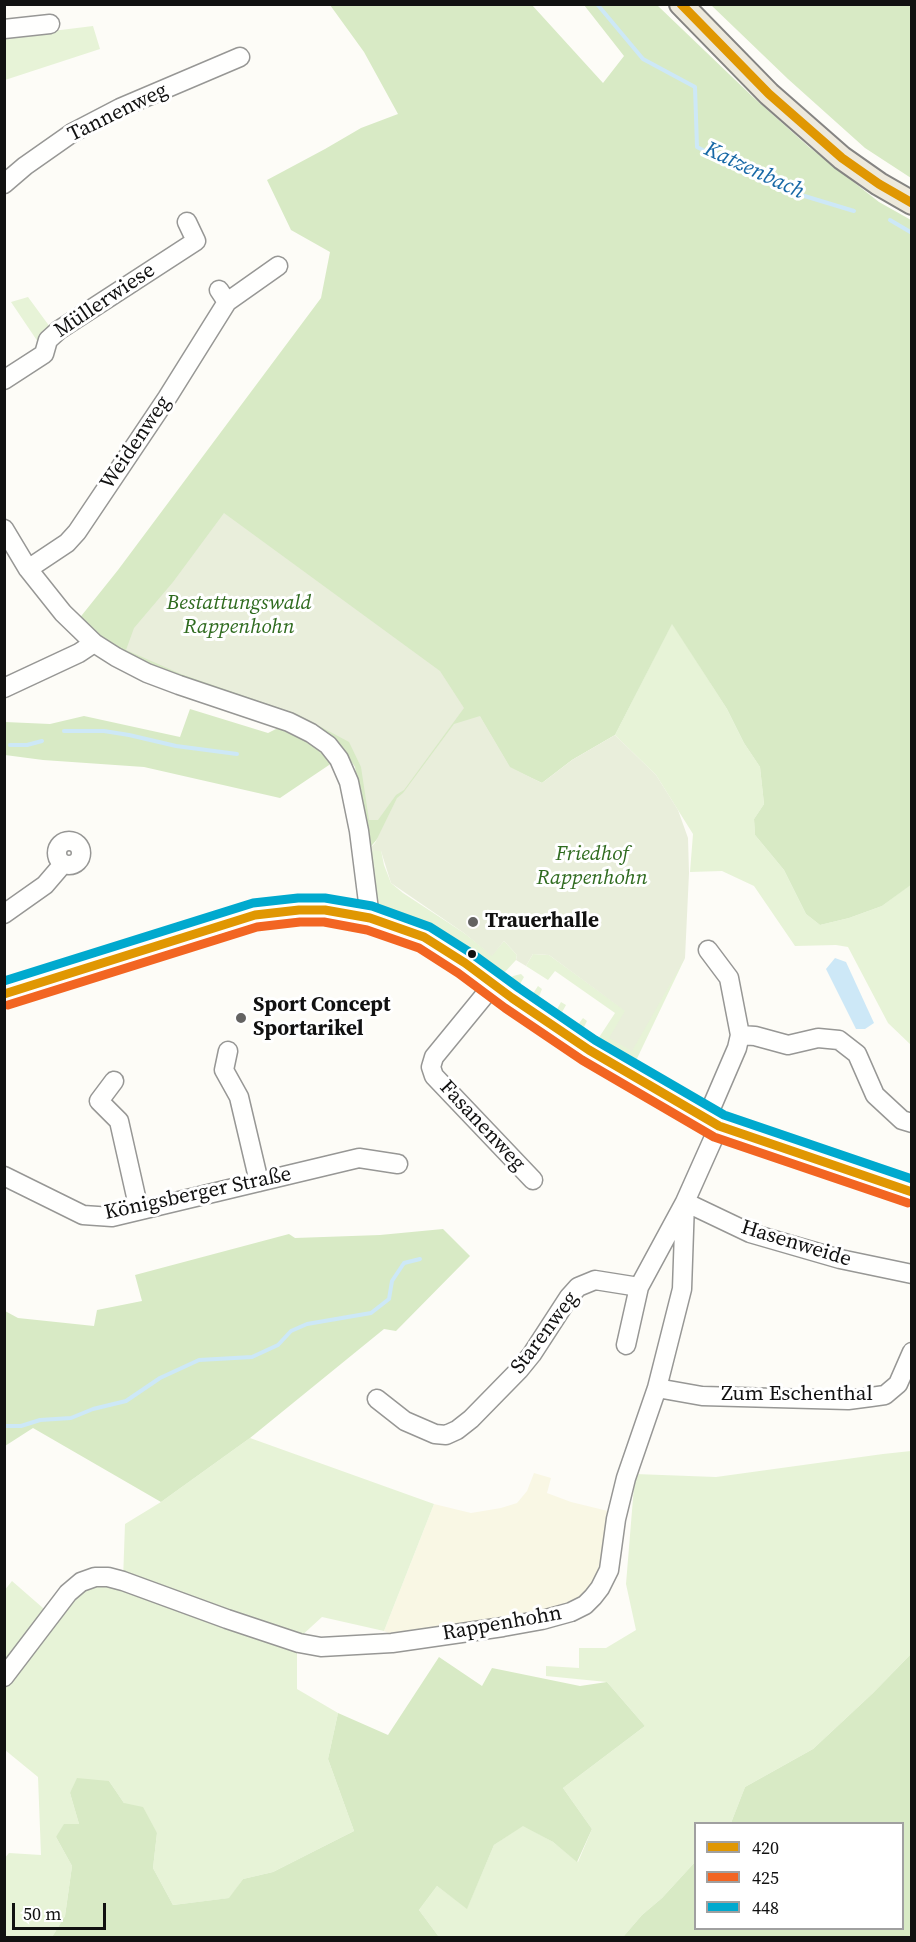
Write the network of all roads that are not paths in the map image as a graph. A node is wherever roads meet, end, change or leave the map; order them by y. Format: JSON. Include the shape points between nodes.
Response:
{"nodes":[{"id":1,"x":681,"y":4,"type":"edge"},
{"id":2,"x":50,"y":24,"type":"dead end"},
{"id":3,"x":4,"y":29,"type":"edge"},
{"id":4,"x":240,"y":57,"type":"dead end"},
{"id":5,"x":4,"y":184,"type":"edge"},
{"id":6,"x":912,"y":203,"type":"edge"},
{"id":7,"x":187,"y":222,"type":"dead end"},
{"id":8,"x":278,"y":266,"type":"dead end"},
{"id":9,"x":4,"y":380,"type":"edge"},
{"id":10,"x":4,"y":529,"type":"edge"},
{"id":11,"x":28,"y":569,"type":"junction"},
{"id":12,"x":94,"y":643,"type":"junction"},
{"id":13,"x":4,"y":688,"type":"edge"},
{"id":14,"x":63,"y":864,"type":"dead end"},
{"id":15,"x":4,"y":914,"type":"edge"},
{"id":16,"x":370,"y":918,"type":"junction"},
{"id":17,"x":708,"y":950,"type":"dead end"},
{"id":18,"x":493,"y":985,"type":"junction"},
{"id":19,"x":4,"y":994,"type":"edge"},
{"id":20,"x":740,"y":1035,"type":"junction"},
{"id":21,"x":228,"y":1051,"type":"dead end"},
{"id":22,"x":114,"y":1081,"type":"dead end"},
{"id":23,"x":713,"y":1123,"type":"junction"},
{"id":24,"x":912,"y":1123,"type":"edge"},
{"id":25,"x":398,"y":1164,"type":"dead end"},
{"id":26,"x":4,"y":1176,"type":"edge"},
{"id":27,"x":533,"y":1180,"type":"dead end"},
{"id":28,"x":259,"y":1182,"type":"junction"},
{"id":29,"x":912,"y":1192,"type":"edge"},
{"id":30,"x":685,"y":1202,"type":"junction"},
{"id":31,"x":140,"y":1210,"type":"junction"},
{"id":32,"x":912,"y":1275,"type":"edge"},
{"id":33,"x":639,"y":1287,"type":"junction"},
{"id":34,"x":626,"y":1345,"type":"dead end"},
{"id":35,"x":912,"y":1352,"type":"edge"},
{"id":36,"x":657,"y":1388,"type":"junction"},
{"id":37,"x":377,"y":1398,"type":"dead end"},
{"id":38,"x":4,"y":1677,"type":"edge"}],
"edges":[{"from":1,"to":6,"type":"main road","via":[[769,94],[842,158]]},
{"from":2,"to":3,"type":"street"},
{"from":4,"to":5,"type":"street","name":"Tannenweg","via":[[120,108],[72,134]]},
{"from":7,"to":9,"type":"street","name":"Müllerwiese","via":[[196,241],[59,330],[48,340],[44,354]]},
{"from":8,"to":11,"type":"street","name":"Weidenweg","via":[[223,296],[167,398],[77,532]]},
{"from":10,"to":11,"type":"street"},
{"from":11,"to":12,"type":"street","via":[[63,613]]},
{"from":12,"to":13,"type":"street"},
{"from":12,"to":16,"type":"street","via":[[147,673],[289,722],[328,745],[349,782]]},
{"from":14,"to":15,"type":"street","via":[[45,885]]},
{"from":16,"to":18,"type":"street","via":[[424,937]]},
{"from":16,"to":19,"type":"street","via":[[325,910],[255,915]]},
{"from":17,"to":20,"type":"street","via":[[729,978]]},
{"from":18,"to":23,"type":"street","via":[[589,1050]]},
{"from":18,"to":27,"type":"street","name":"Fasanenweg","via":[[434,1057],[431,1067],[434,1076]]},
{"from":20,"to":23,"type":"street","name":"Rappenhohn","via":[[711,1106]]},
{"from":20,"to":24,"type":"street","via":[[788,1045],[818,1038],[839,1040],[857,1054],[875,1095],[902,1120]]},
{"from":21,"to":28,"type":"street","via":[[224,1070],[239,1097]]},
{"from":22,"to":31,"type":"street","via":[[99,1101],[119,1121]]},
{"from":23,"to":29,"type":"street"},
{"from":23,"to":30,"type":"street","name":"Rappenhohn"},
{"from":25,"to":28,"type":"street","name":"Königsberger Straße","via":[[359,1158]]},
{"from":26,"to":31,"type":"street","name":"Königsberger Straße","via":[[83,1215],[112,1217]]},
{"from":28,"to":31,"type":"street","name":"Königsberger Straße"},
{"from":30,"to":32,"type":"street","name":"Hasenweide","via":[[750,1233]]},
{"from":30,"to":33,"type":"street","name":"Rappenhohn"},
{"from":30,"to":36,"type":"street","name":"Rappenhohn","via":[[682,1289]]},
{"from":33,"to":34,"type":"street"},
{"from":33,"to":37,"type":"street","name":"Starenweg","via":[[595,1281],[578,1287],[532,1354],[497,1386],[471,1419],[446,1435],[405,1421]]},
{"from":35,"to":36,"type":"street","name":"Zum Eschenthal","via":[[898,1384],[885,1395],[871,1397],[848,1400],[702,1396]]},
{"from":36,"to":38,"type":"street","name":"Rappenhohn","via":[[626,1478],[609,1570],[593,1598],[571,1612],[392,1643],[321,1647],[299,1643],[108,1577],[95,1577],[68,1593]]}]}
